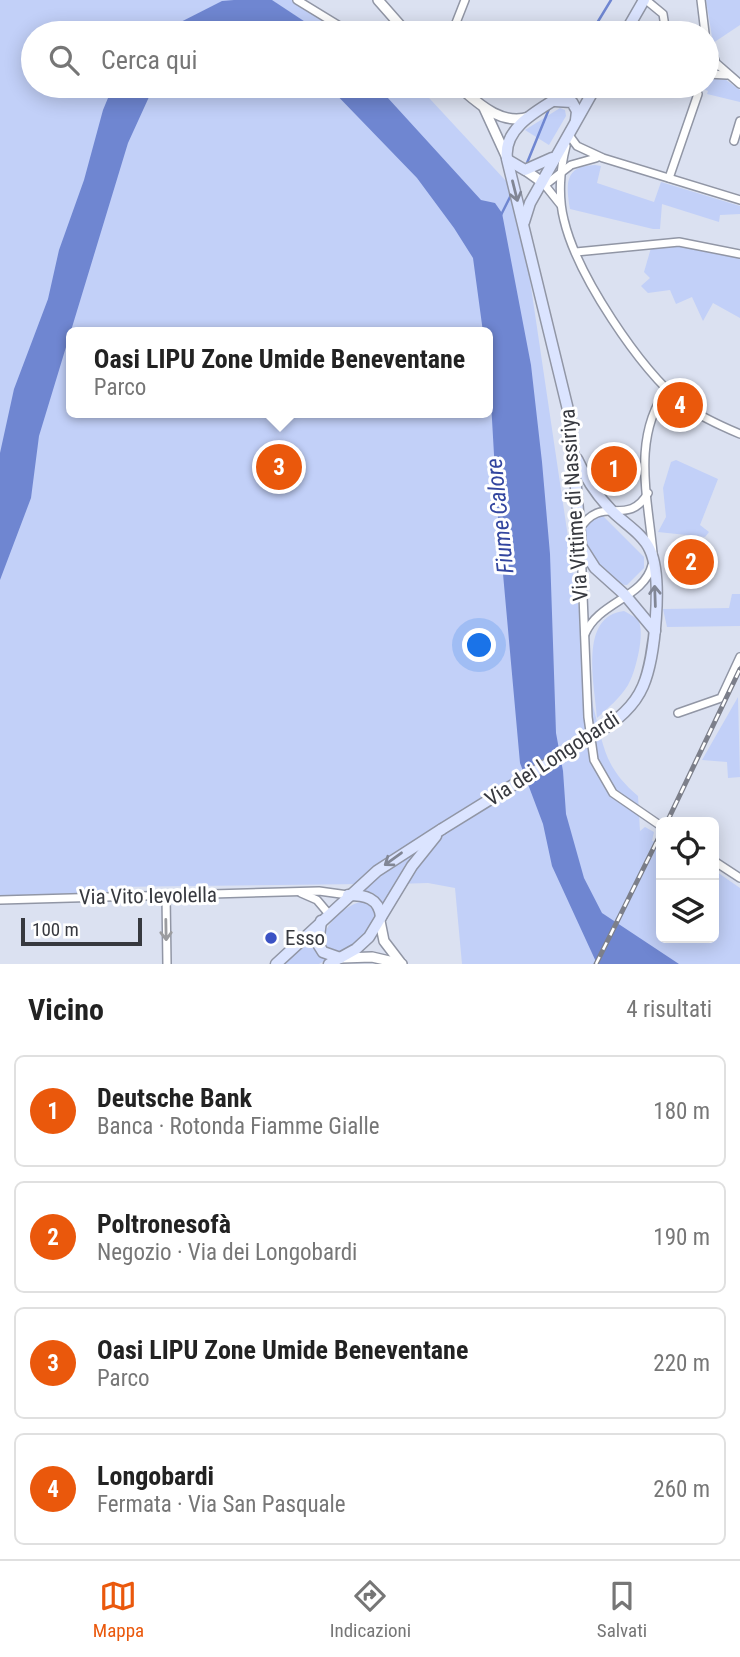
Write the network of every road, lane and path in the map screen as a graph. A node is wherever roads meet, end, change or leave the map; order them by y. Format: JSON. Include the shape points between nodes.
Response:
{"nodes":[{"id":1,"x":297,"y":0,"type":"edge"},
{"id":2,"x":378,"y":0,"type":"edge"},
{"id":3,"x":465,"y":0,"type":"edge"},
{"id":4,"x":645,"y":0,"type":"edge"},
{"id":5,"x":701,"y":0,"type":"edge"},
{"id":6,"x":331,"y":21,"type":"edge"},
{"id":7,"x":397,"y":21,"type":"edge"},
{"id":8,"x":457,"y":21,"type":"edge"},
{"id":9,"x":632,"y":21,"type":"edge"},
{"id":10,"x":664,"y":21,"type":"edge"},
{"id":11,"x":704,"y":21,"type":"edge"},
{"id":12,"x":719,"y":66,"type":"edge"},
{"id":13,"x":719,"y":75,"type":"edge"},
{"id":14,"x":727,"y":75,"type":"junction"},
{"id":15,"x":740,"y":84,"type":"edge"},
{"id":16,"x":472,"y":98,"type":"edge"},
{"id":17,"x":560,"y":98,"type":"edge"},
{"id":18,"x":589,"y":98,"type":"edge"},
{"id":19,"x":697,"y":98,"type":"edge"},
{"id":20,"x":554,"y":102,"type":"junction"},
{"id":21,"x":483,"y":107,"type":"junction"},
{"id":22,"x":530,"y":117,"type":"junction"},
{"id":23,"x":740,"y":121,"type":"edge"},
{"id":24,"x":575,"y":124,"type":"junction"},
{"id":25,"x":569,"y":135,"type":"junction"},
{"id":26,"x":734,"y":141,"type":"dead end"},
{"id":27,"x":557,"y":153,"type":"junction"},
{"id":28,"x":603,"y":158,"type":"junction"},
{"id":29,"x":507,"y":159,"type":"junction"},
{"id":30,"x":525,"y":170,"type":"junction"},
{"id":31,"x":561,"y":174,"type":"junction"},
{"id":32,"x":669,"y":178,"type":"junction"},
{"id":33,"x":544,"y":183,"type":"junction"},
{"id":34,"x":740,"y":200,"type":"edge"},
{"id":35,"x":562,"y":208,"type":"junction"},
{"id":36,"x":524,"y":223,"type":"junction"},
{"id":37,"x":576,"y":251,"type":"junction"},
{"id":38,"x":740,"y":254,"type":"edge"},
{"id":39,"x":667,"y":388,"type":"junction"},
{"id":40,"x":740,"y":434,"type":"edge"},
{"id":41,"x":575,"y":456,"type":"junction"},
{"id":42,"x":648,"y":492,"type":"junction"},
{"id":43,"x":611,"y":510,"type":"junction"},
{"id":44,"x":579,"y":530,"type":"junction"},
{"id":45,"x":581,"y":546,"type":"junction"},
{"id":46,"x":653,"y":560,"type":"junction"},
{"id":47,"x":625,"y":595,"type":"junction"},
{"id":48,"x":655,"y":631,"type":"junction"},
{"id":49,"x":584,"y":636,"type":"junction"},
{"id":50,"x":740,"y":657,"type":"edge"},
{"id":51,"x":678,"y":713,"type":"dead end"},
{"id":52,"x":656,"y":823,"type":"edge"},
{"id":53,"x":442,"y":828,"type":"junction"},
{"id":54,"x":719,"y":863,"type":"edge"},
{"id":55,"x":740,"y":878,"type":"edge"},
{"id":56,"x":297,"y":892,"type":"junction"},
{"id":57,"x":166,"y":895,"type":"junction"},
{"id":58,"x":348,"y":895,"type":"junction"},
{"id":59,"x":0,"y":900,"type":"edge"},
{"id":60,"x":324,"y":917,"type":"junction"},
{"id":61,"x":381,"y":919,"type":"junction"},
{"id":62,"x":340,"y":958,"type":"junction"},
{"id":63,"x":167,"y":964,"type":"edge"},
{"id":64,"x":276,"y":964,"type":"edge"},
{"id":65,"x":329,"y":964,"type":"edge"},
{"id":66,"x":402,"y":964,"type":"edge"}],
"edges":[{"from":1,"to":6,"type":"street"},
{"from":2,"to":7,"type":"street"},
{"from":3,"to":8,"type":"street"},
{"from":4,"to":9,"type":"main road"},
{"from":4,"to":10,"type":"street","via":[[663,14]]},
{"from":5,"to":11,"type":"street"},
{"from":12,"to":14,"type":"street"},
{"from":13,"to":14,"type":"street"},
{"from":14,"to":15,"type":"street"},
{"from":16,"to":21,"type":"street"},
{"from":17,"to":20,"type":"main road"},
{"from":18,"to":24,"type":"main road"},
{"from":19,"to":32,"type":"street"},
{"from":20,"to":22,"type":"main road"},
{"from":20,"to":24,"type":"main road","via":[[572,102],[577,111]]},
{"from":21,"to":22,"type":"street","via":[[507,120]]},
{"from":21,"to":29,"type":"street"},
{"from":22,"to":29,"type":"main road","via":[[510,136]]},
{"from":23,"to":26,"type":"street"},
{"from":24,"to":25,"type":"main road"},
{"from":25,"to":27,"type":"main road"},
{"from":25,"to":28,"type":"street","via":[[577,146]]},
{"from":25,"to":31,"type":"street"},
{"from":27,"to":30,"type":"main road"},
{"from":27,"to":33,"type":"main road"},
{"from":28,"to":31,"type":"street","via":[[581,161]]},
{"from":28,"to":32,"type":"street"},
{"from":29,"to":30,"type":"main road"},
{"from":29,"to":36,"type":"main road","name":"Via Vittime di Nassiriya","one_way":true},
{"from":30,"to":33,"type":"street"},
{"from":31,"to":33,"type":"street"},
{"from":31,"to":35,"type":"street"},
{"from":32,"to":34,"type":"street"},
{"from":33,"to":35,"type":"street"},
{"from":33,"to":36,"type":"main road"},
{"from":35,"to":37,"type":"street"},
{"from":36,"to":41,"type":"main road","name":"Via Vittime di Nassiriya","via":[[564,387]]},
{"from":37,"to":38,"type":"street","via":[[679,242]]},
{"from":37,"to":39,"type":"street","via":[[607,311]]},
{"from":39,"to":40,"type":"street","via":[[689,407]]},
{"from":39,"to":42,"type":"street","name":"Via dei Longobardi","via":[[653,410],[645,438]]},
{"from":41,"to":43,"type":"main road","via":[[588,482]]},
{"from":41,"to":44,"type":"main road","name":"Via Vittime di Nassiriya"},
{"from":42,"to":43,"type":"street","via":[[636,507]]},
{"from":42,"to":46,"type":"street","name":"Via dei Longobardi"},
{"from":43,"to":44,"type":"street","via":[[594,513]]},
{"from":43,"to":46,"type":"main road","via":[[646,543]]},
{"from":44,"to":45,"type":"main road","name":"Via Vittime di Nassiriya"},
{"from":45,"to":47,"type":"main road","via":[[595,568]]},
{"from":45,"to":49,"type":"street","name":"Via Vittime di Nassiriya"},
{"from":46,"to":47,"type":"street","via":[[650,573]]},
{"from":48,"to":46,"type":"main road","name":"Via dei Longobardi","one_way":true},
{"from":47,"to":48,"type":"main road"},
{"from":47,"to":49,"type":"street","via":[[597,614]]},
{"from":48,"to":53,"type":"main road","name":"Via dei Longobardi","bridge":true,"via":[[643,687],[629,708],[599,732]]},
{"from":49,"to":52,"type":"street","name":"Via Vittime di Nassiriya","via":[[594,760],[613,793]]},
{"from":50,"to":51,"type":"street","via":[[720,698]]},
{"from":53,"to":58,"type":"main road","name":"Via dei Longobardi","one_way":true},
{"from":53,"to":61,"type":"main road","name":"Via dei Longobardi","via":[[412,866]]},
{"from":54,"to":55,"type":"street"},
{"from":56,"to":57,"type":"street","name":"Via Vito Ievolella"},
{"from":56,"to":58,"type":"street","name":"Via Vito Ievolella"},
{"from":56,"to":60,"type":"street","via":[[317,900]]},
{"from":57,"to":59,"type":"street","name":"Via Vito Ievolella"},
{"from":57,"to":63,"type":"street","one_way":true},
{"from":58,"to":60,"type":"main road","name":"Via dei Longobardi"},
{"from":58,"to":61,"type":"main road","via":[[370,898],[378,905]]},
{"from":60,"to":62,"type":"main road","via":[[317,944],[323,952]]},
{"from":60,"to":64,"type":"main road","name":"Via dei Longobardi"},
{"from":61,"to":62,"type":"main road","name":"Via dei Longobardi","via":[[363,944]]},
{"from":61,"to":66,"type":"street","via":[[384,941]]},
{"from":62,"to":65,"type":"main road","name":"Via dei Longobardi"},
{"from":62,"to":66,"type":"street","via":[[372,957]]}]}
